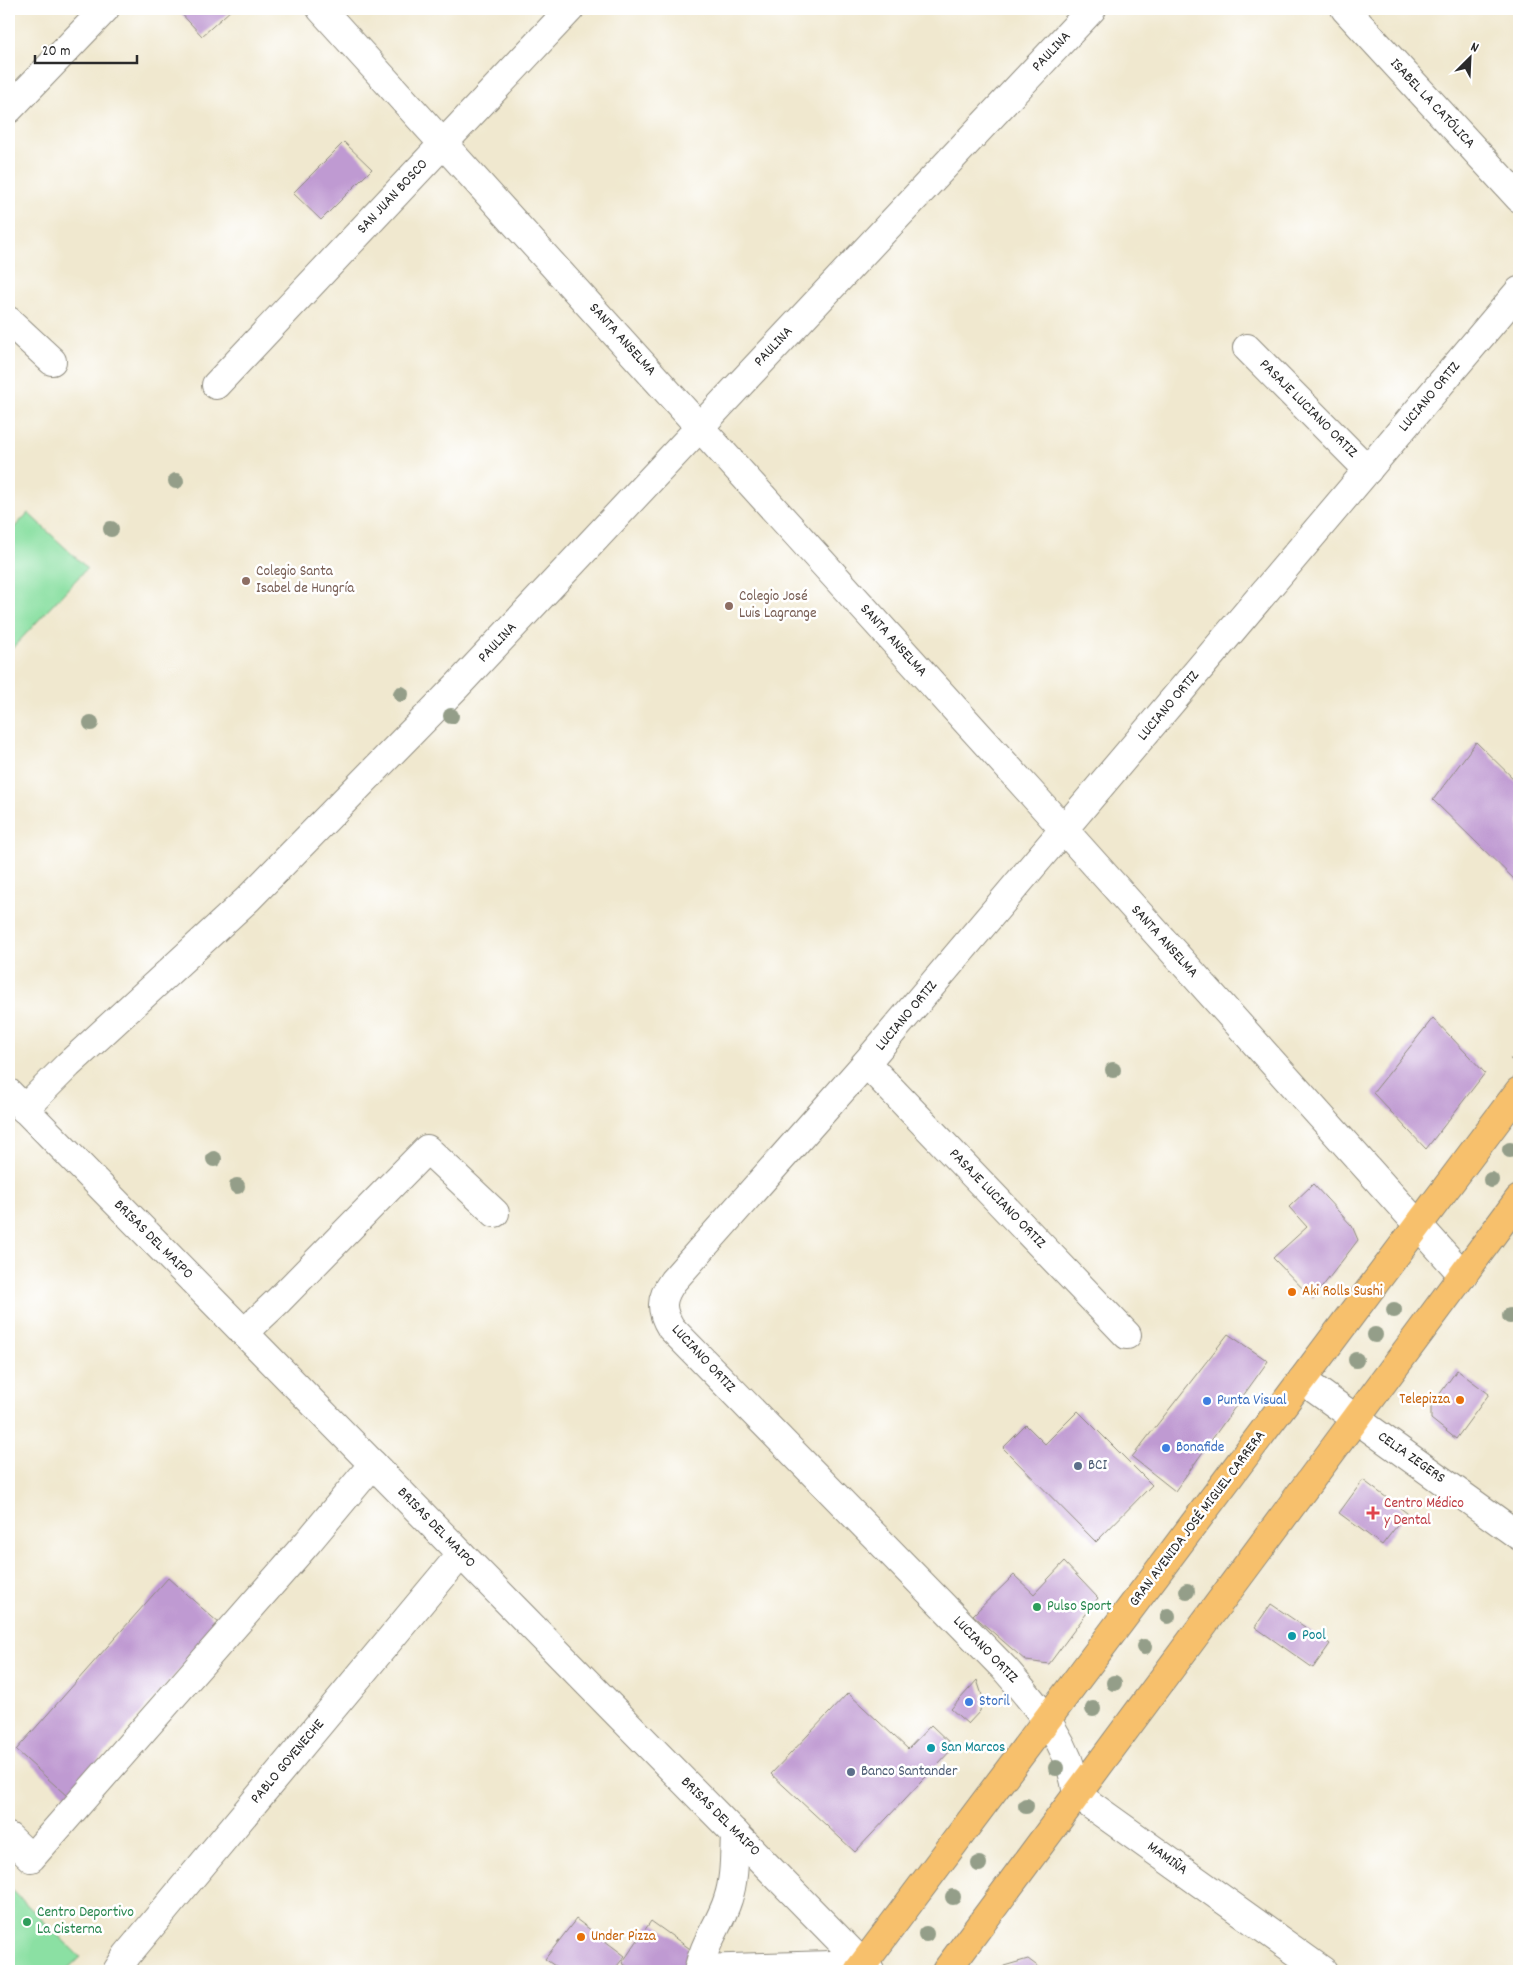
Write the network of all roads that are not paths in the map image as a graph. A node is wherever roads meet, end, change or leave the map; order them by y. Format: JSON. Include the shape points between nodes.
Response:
{"nodes":[{"id":1,"x":105,"y":9,"type":"edge"},
{"id":2,"x":321,"y":9,"type":"edge"},
{"id":3,"x":570,"y":9,"type":"edge"},
{"id":4,"x":1092,"y":9,"type":"edge"},
{"id":5,"x":1345,"y":9,"type":"edge"},
{"id":6,"x":9,"y":109,"type":"edge"},
{"id":7,"x":443,"y":144,"type":"junction"},
{"id":8,"x":1519,"y":198,"type":"edge"},
{"id":9,"x":1519,"y":291,"type":"edge"},
{"id":10,"x":9,"y":321,"type":"edge"},
{"id":11,"x":1247,"y":348,"type":"dead end"},
{"id":12,"x":52,"y":361,"type":"dead end"},
{"id":13,"x":216,"y":385,"type":"dead end"},
{"id":14,"x":699,"y":427,"type":"junction"},
{"id":15,"x":1368,"y":470,"type":"junction"},
{"id":16,"x":1064,"y":830,"type":"junction"},
{"id":17,"x":866,"y":1063,"type":"junction"},
{"id":18,"x":1519,"y":1091,"type":"edge"},
{"id":19,"x":17,"y":1101,"type":"edge"},
{"id":20,"x":1519,"y":1199,"type":"edge"},
{"id":21,"x":495,"y":1214,"type":"dead end"},
{"id":22,"x":1419,"y":1226,"type":"junction"},
{"id":23,"x":1463,"y":1275,"type":"junction"},
{"id":24,"x":244,"y":1333,"type":"junction"},
{"id":25,"x":1127,"y":1335,"type":"dead end"},
{"id":26,"x":1302,"y":1380,"type":"junction"},
{"id":27,"x":1356,"y":1420,"type":"junction"},
{"id":28,"x":373,"y":1464,"type":"junction"},
{"id":29,"x":1519,"y":1536,"type":"edge"},
{"id":30,"x":462,"y":1554,"type":"junction"},
{"id":31,"x":1046,"y":1720,"type":"junction"},
{"id":32,"x":1077,"y":1795,"type":"junction"},
{"id":33,"x":735,"y":1833,"type":"junction"},
{"id":34,"x":9,"y":1837,"type":"edge"},
{"id":35,"x":864,"y":1969,"type":"edge"},
{"id":36,"x":699,"y":1970,"type":"edge"},
{"id":37,"x":117,"y":1971,"type":"edge"},
{"id":38,"x":946,"y":1971,"type":"edge"},
{"id":39,"x":1323,"y":1971,"type":"edge"}],
"edges":[{"from":1,"to":6,"type":"street"},
{"from":2,"to":7,"type":"street","name":"SANTA ANSELMA"},
{"from":3,"to":7,"type":"street","name":"SAN JUAN BOSCO"},
{"from":4,"to":14,"type":"street","name":"PAULINA"},
{"from":5,"to":8,"type":"street","name":"ISABEL LA CATÓLICA"},
{"from":7,"to":13,"type":"street","name":"SAN JUAN BOSCO"},
{"from":7,"to":14,"type":"street","name":"SANTA ANSELMA"},
{"from":9,"to":15,"type":"street","name":"LUCIANO ORTIZ"},
{"from":10,"to":12,"type":"street"},
{"from":11,"to":15,"type":"street","name":"PASAJE LUCIANO ORTIZ"},
{"from":14,"to":16,"type":"street","name":"SANTA ANSELMA"},
{"from":14,"to":19,"type":"street","name":"PAULINA","via":[[457,686],[248,900],[68,1065]]},
{"from":15,"to":16,"type":"street","name":"LUCIANO ORTIZ"},
{"from":16,"to":17,"type":"street","name":"LUCIANO ORTIZ"},
{"from":16,"to":22,"type":"street","name":"SANTA ANSELMA"},
{"from":17,"to":25,"type":"street","name":"PASAJE LUCIANO ORTIZ"},
{"from":17,"to":31,"type":"street","name":"LUCIANO ORTIZ","via":[[673,1281],[663,1305],[665,1318],[685,1343],[1004,1668]]},
{"from":18,"to":22,"type":"main road","name":"GRAN AVENIDA JOSÉ MIGUEL CARRERA"},
{"from":19,"to":24,"type":"street","name":"BRISAS DEL MAIPO"},
{"from":20,"to":23,"type":"main road"},
{"from":21,"to":24,"type":"street","via":[[427,1149]]},
{"from":22,"to":23,"type":"street","name":"SANTA ANSELMA"},
{"from":22,"to":26,"type":"main road","name":"GRAN AVENIDA JOSÉ MIGUEL CARRERA"},
{"from":23,"to":27,"type":"main road"},
{"from":24,"to":28,"type":"street","name":"BRISAS DEL MAIPO"},
{"from":26,"to":27,"type":"street","name":"CELIA ZEGERS"},
{"from":26,"to":31,"type":"main road","name":"GRAN AVENIDA JOSÉ MIGUEL CARRERA"},
{"from":27,"to":29,"type":"street","name":"CELIA ZEGERS"},
{"from":27,"to":32,"type":"main road"},
{"from":28,"to":30,"type":"street","name":"BRISAS DEL MAIPO"},
{"from":28,"to":34,"type":"street","via":[[31,1858]]},
{"from":30,"to":33,"type":"street","name":"BRISAS DEL MAIPO"},
{"from":30,"to":37,"type":"street","name":"PABLO GOYENECHE"},
{"from":31,"to":32,"type":"street","via":[[1068,1757],[1075,1775]]},
{"from":31,"to":35,"type":"main road","name":"GRAN AVENIDA JOSÉ MIGUEL CARRERA"},
{"from":32,"to":38,"type":"main road"},
{"from":32,"to":39,"type":"street","name":"MAMIÑA"},
{"from":33,"to":35,"type":"street","name":"BRISAS DEL MAIPO"},
{"from":33,"to":36,"type":"street","via":[[733,1879],[722,1916],[711,1932]]},
{"from":35,"to":36,"type":"street"}]}
